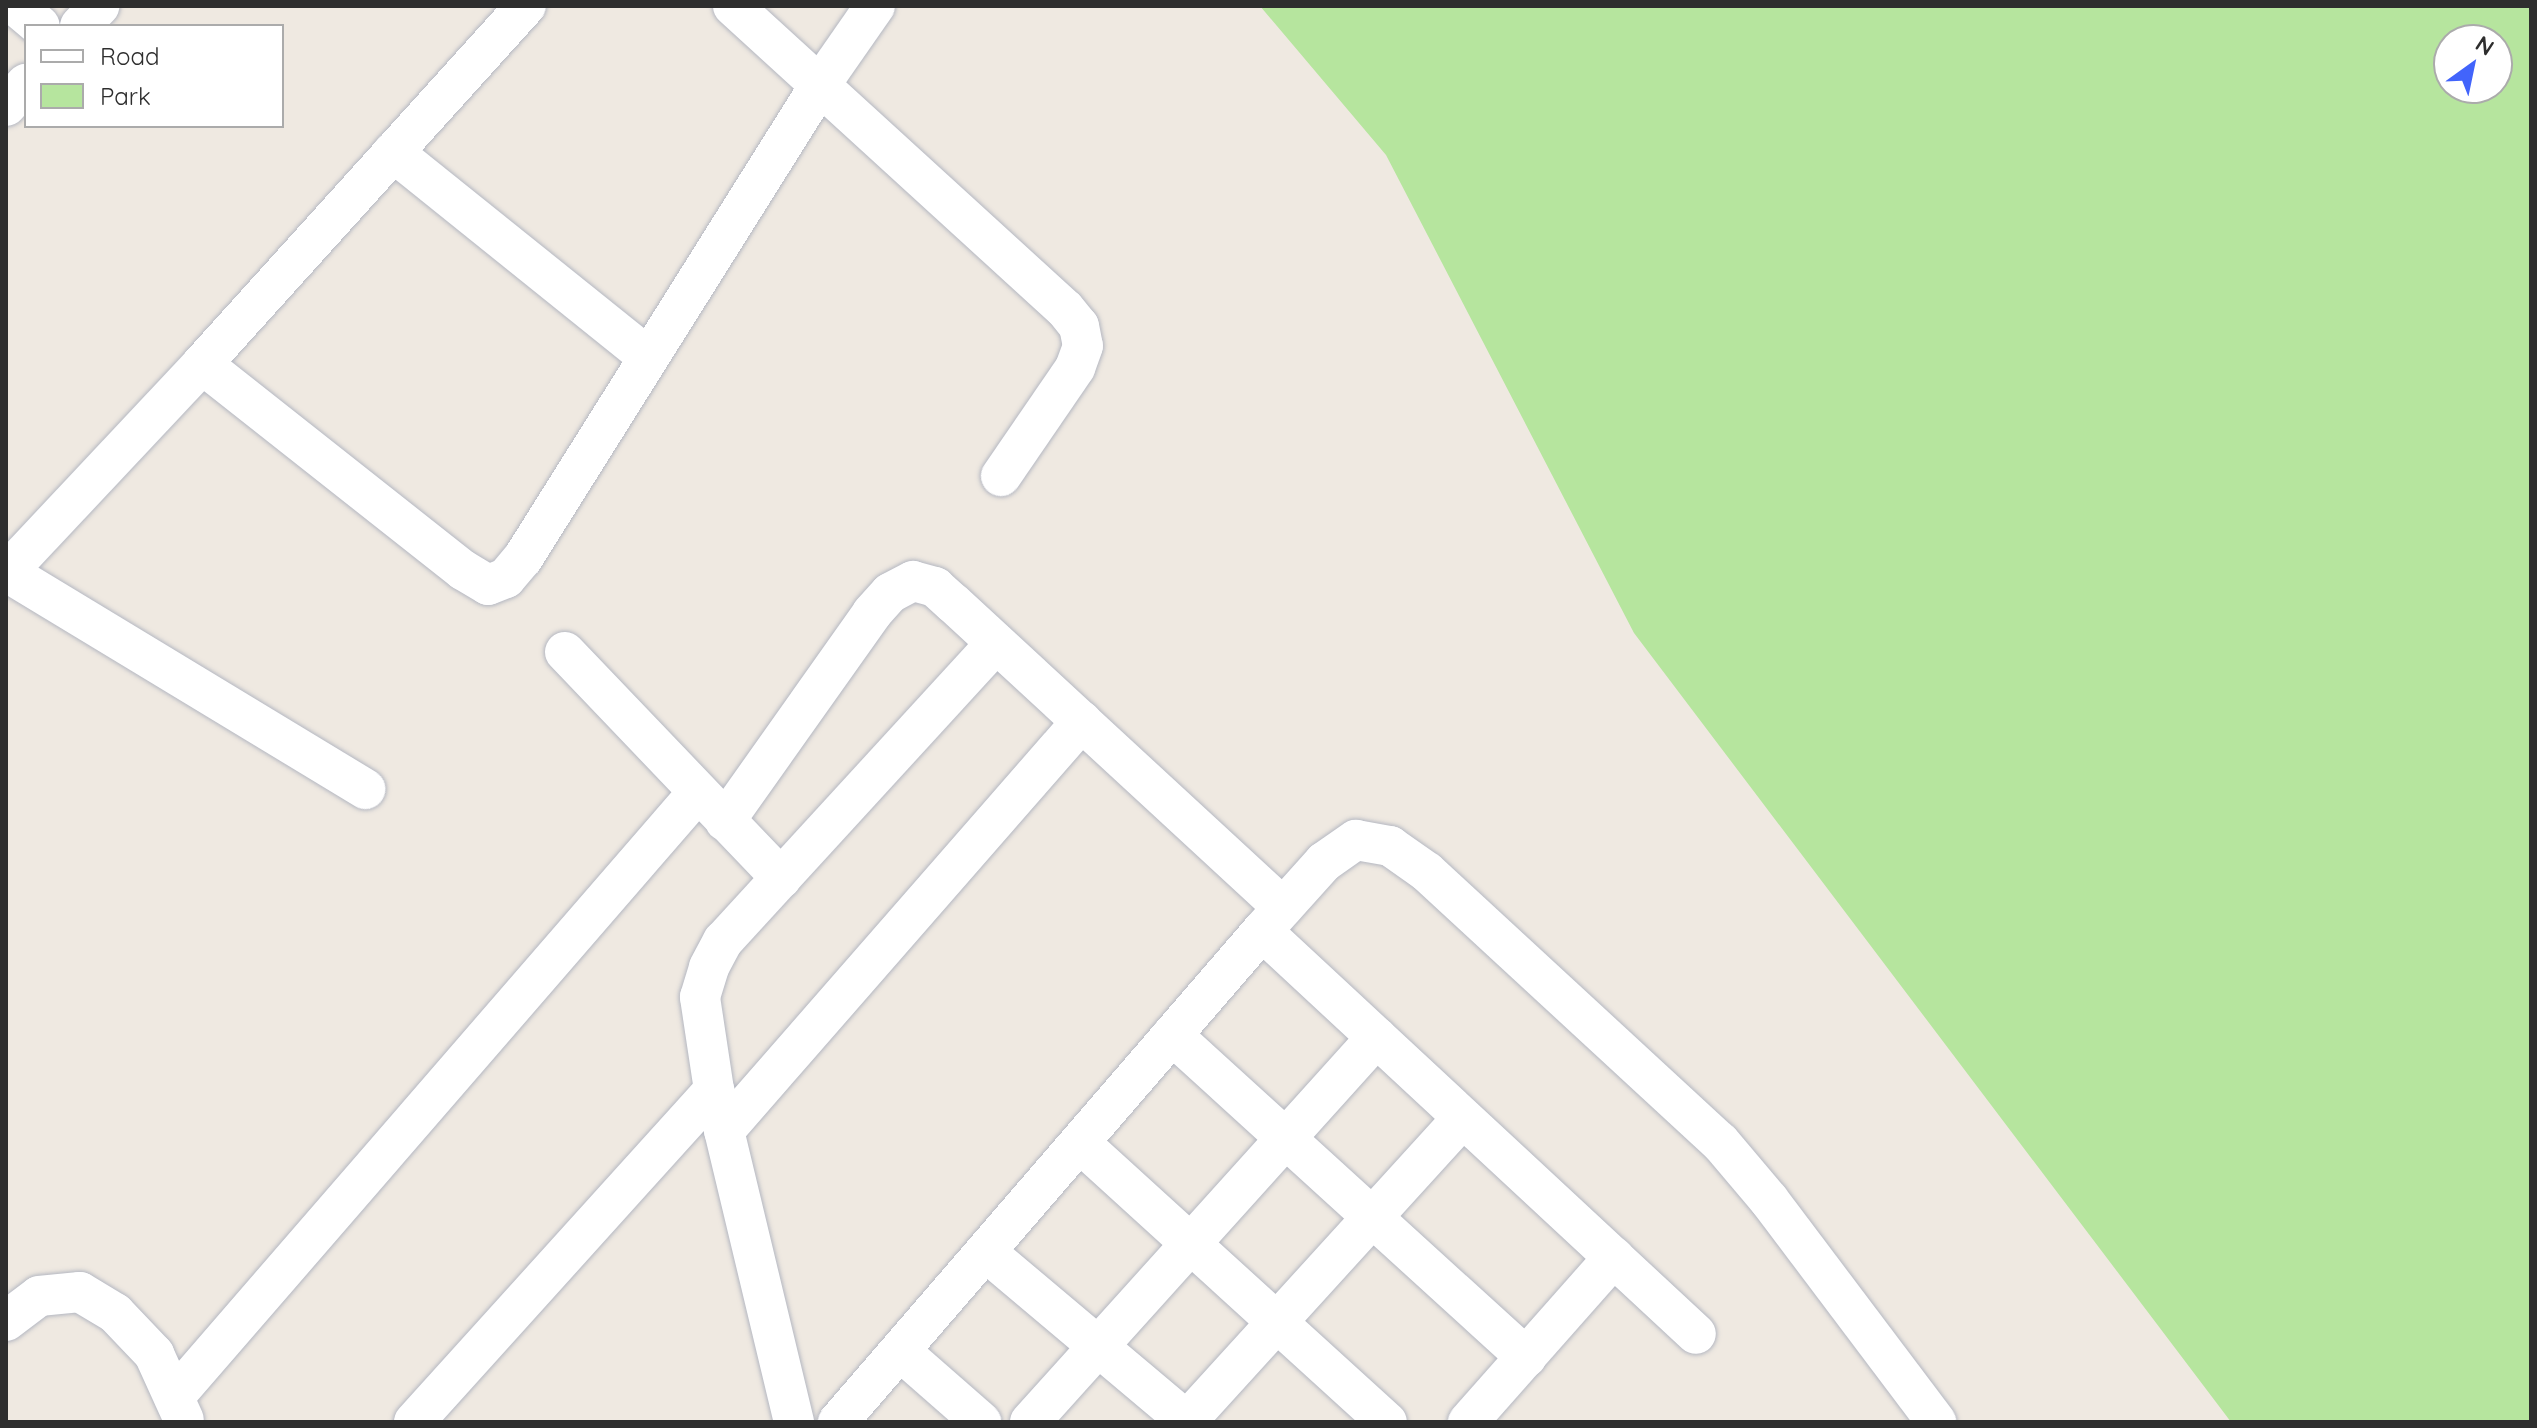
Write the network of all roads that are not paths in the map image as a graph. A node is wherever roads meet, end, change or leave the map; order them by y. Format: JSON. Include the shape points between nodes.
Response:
{"nodes":[{"id":1,"x":16,"y":6,"type":"edge"},
{"id":2,"x":99,"y":6,"type":"edge"},
{"id":3,"x":526,"y":6,"type":"edge"},
{"id":4,"x":733,"y":6,"type":"edge"},
{"id":5,"x":875,"y":6,"type":"edge"},
{"id":6,"x":38,"y":24,"type":"edge"},
{"id":7,"x":82,"y":24,"type":"edge"},
{"id":8,"x":820,"y":85,"type":"junction"},
{"id":9,"x":24,"y":86,"type":"edge"},
{"id":10,"x":6,"y":106,"type":"edge"},
{"id":11,"x":393,"y":152,"type":"junction"},
{"id":12,"x":648,"y":357,"type":"junction"},
{"id":13,"x":202,"y":364,"type":"junction"},
{"id":14,"x":1001,"y":476,"type":"dead end"},
{"id":15,"x":6,"y":573,"type":"edge"},
{"id":16,"x":996,"y":643,"type":"junction"},
{"id":17,"x":565,"y":652,"type":"dead end"},
{"id":18,"x":1082,"y":721,"type":"junction"},
{"id":19,"x":366,"y":789,"type":"dead end"},
{"id":20,"x":698,"y":792,"type":"junction"},
{"id":21,"x":725,"y":821,"type":"junction"},
{"id":22,"x":781,"y":878,"type":"junction"},
{"id":23,"x":1273,"y":919,"type":"junction"},
{"id":24,"x":1172,"y":1035,"type":"junction"},
{"id":25,"x":1377,"y":1037,"type":"junction"},
{"id":26,"x":714,"y":1090,"type":"junction"},
{"id":27,"x":1463,"y":1118,"type":"junction"},
{"id":28,"x":724,"y":1131,"type":"junction"},
{"id":29,"x":1285,"y":1139,"type":"junction"},
{"id":30,"x":1080,"y":1143,"type":"junction"},
{"id":31,"x":1372,"y":1217,"type":"junction"},
{"id":32,"x":1189,"y":1242,"type":"junction"},
{"id":33,"x":986,"y":1252,"type":"junction"},
{"id":34,"x":1614,"y":1257,"type":"junction"},
{"id":35,"x":1276,"y":1320,"type":"junction"},
{"id":36,"x":6,"y":1321,"type":"edge"},
{"id":37,"x":1696,"y":1334,"type":"dead end"},
{"id":38,"x":1099,"y":1344,"type":"junction"},
{"id":39,"x":900,"y":1351,"type":"junction"},
{"id":40,"x":1526,"y":1357,"type":"junction"},
{"id":41,"x":179,"y":1410,"type":"edge"},
{"id":42,"x":1372,"y":1417,"type":"edge"},
{"id":43,"x":414,"y":1422,"type":"edge"},
{"id":44,"x":794,"y":1422,"type":"edge"},
{"id":45,"x":838,"y":1422,"type":"edge"},
{"id":46,"x":981,"y":1422,"type":"edge"},
{"id":47,"x":1030,"y":1422,"type":"edge"},
{"id":48,"x":1187,"y":1422,"type":"edge"},
{"id":49,"x":1468,"y":1422,"type":"edge"},
{"id":50,"x":1936,"y":1422,"type":"edge"}],
"edges":[{"from":1,"to":6,"type":"street"},
{"from":2,"to":7,"type":"street"},
{"from":3,"to":11,"type":"street"},
{"from":4,"to":8,"type":"street"},
{"from":5,"to":8,"type":"street"},
{"from":8,"to":12,"type":"street"},
{"from":8,"to":14,"type":"street","via":[[1079,326],[1083,346],[1075,368]]},
{"from":9,"to":10,"type":"street"},
{"from":11,"to":12,"type":"street"},
{"from":11,"to":13,"type":"street"},
{"from":12,"to":13,"type":"street","via":[[523,558],[506,578],[488,585]]},
{"from":13,"to":15,"type":"street"},
{"from":15,"to":19,"type":"street"},
{"from":16,"to":18,"type":"street"},
{"from":16,"to":21,"type":"street","via":[[935,587],[913,581],[890,593]]},
{"from":16,"to":22,"type":"street"},
{"from":17,"to":20,"type":"street"},
{"from":18,"to":23,"type":"street"},
{"from":18,"to":28,"type":"street"},
{"from":20,"to":21,"type":"street"},
{"from":20,"to":41,"type":"street"},
{"from":21,"to":22,"type":"street"},
{"from":22,"to":26,"type":"street","via":[[723,941],[709,967],[700,997]]},
{"from":23,"to":24,"type":"street"},
{"from":23,"to":25,"type":"street"},
{"from":23,"to":50,"type":"street","via":[[1324,862],[1356,840],[1390,846],[1427,872],[1720,1142]]},
{"from":24,"to":29,"type":"street"},
{"from":24,"to":30,"type":"street"},
{"from":25,"to":27,"type":"street"},
{"from":25,"to":29,"type":"street"},
{"from":26,"to":28,"type":"street"},
{"from":26,"to":43,"type":"street"},
{"from":27,"to":31,"type":"street"},
{"from":27,"to":34,"type":"street"},
{"from":28,"to":44,"type":"street"},
{"from":29,"to":31,"type":"street"},
{"from":29,"to":32,"type":"street"},
{"from":30,"to":32,"type":"street"},
{"from":30,"to":33,"type":"street"},
{"from":31,"to":35,"type":"street"},
{"from":31,"to":40,"type":"street"},
{"from":32,"to":35,"type":"street"},
{"from":32,"to":38,"type":"street"},
{"from":33,"to":38,"type":"street"},
{"from":33,"to":39,"type":"street"},
{"from":34,"to":37,"type":"street"},
{"from":34,"to":40,"type":"street"},
{"from":35,"to":42,"type":"street"},
{"from":35,"to":48,"type":"street"},
{"from":36,"to":41,"type":"street","via":[[39,1296],[80,1292],[115,1313],[154,1354]]},
{"from":38,"to":47,"type":"street"},
{"from":38,"to":48,"type":"street"},
{"from":39,"to":45,"type":"street"},
{"from":39,"to":46,"type":"street"},
{"from":40,"to":49,"type":"street"}]}
